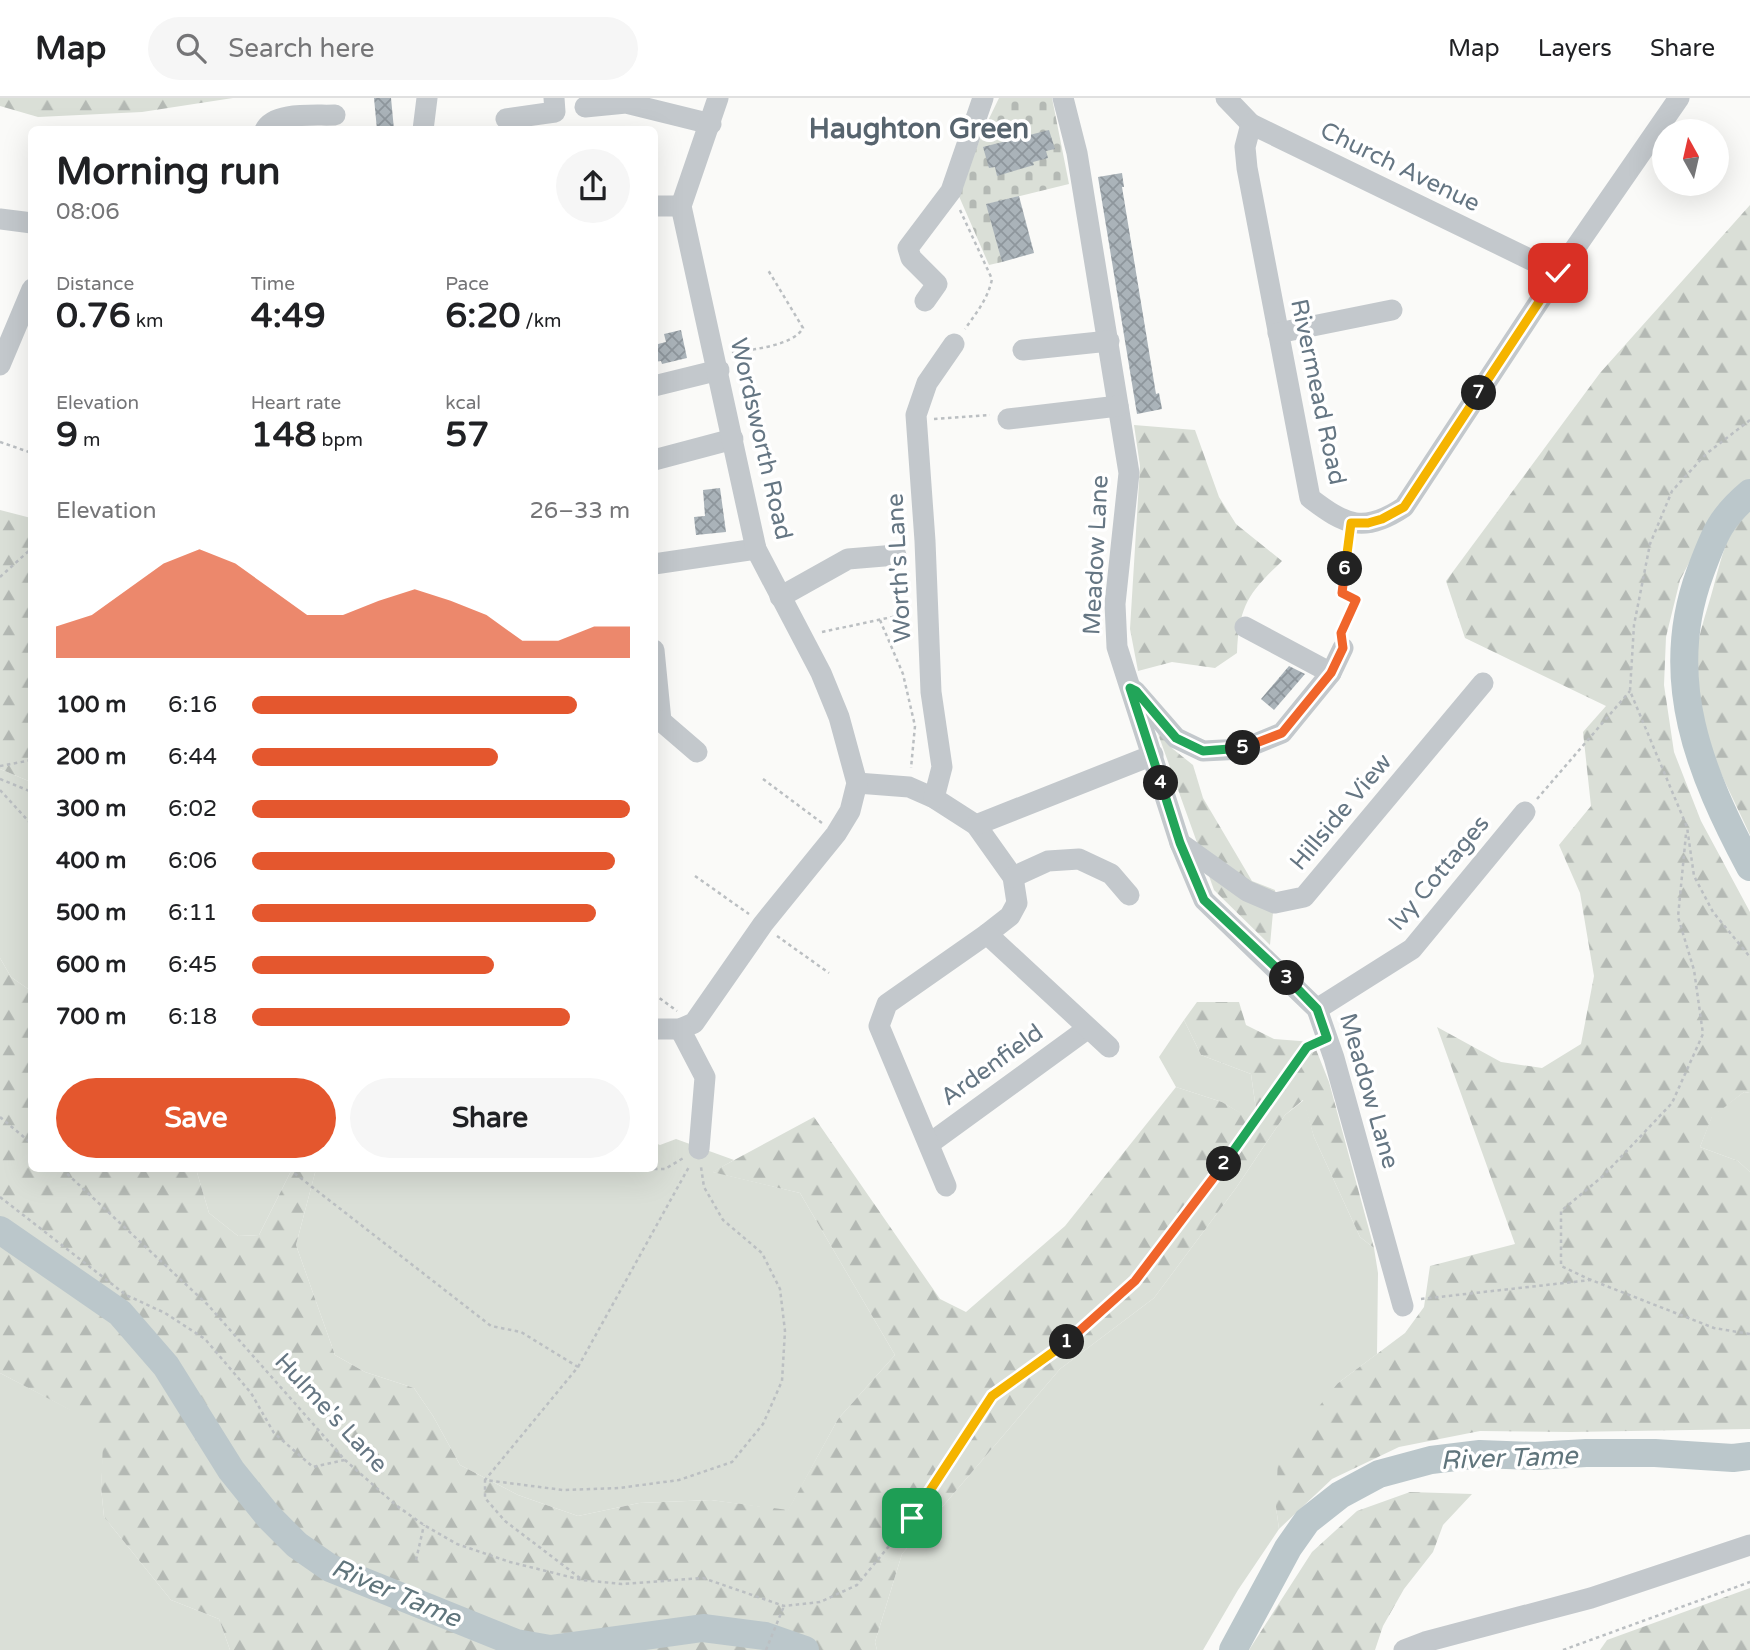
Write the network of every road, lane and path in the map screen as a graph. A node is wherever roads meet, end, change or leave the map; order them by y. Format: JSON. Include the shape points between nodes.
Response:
{"nodes":[{"id":1,"x":426,"y":98,"type":"edge"},
{"id":2,"x":554,"y":98,"type":"edge"},
{"id":3,"x":718,"y":98,"type":"edge"},
{"id":4,"x":984,"y":98,"type":"edge"},
{"id":5,"x":1063,"y":98,"type":"edge"},
{"id":6,"x":1226,"y":98,"type":"edge"},
{"id":7,"x":1679,"y":98,"type":"edge"},
{"id":8,"x":585,"y":107,"type":"dead end"},
{"id":9,"x":335,"y":115,"type":"dead end"},
{"id":10,"x":506,"y":119,"type":"dead end"},
{"id":11,"x":711,"y":124,"type":"junction"},
{"id":12,"x":1251,"y":124,"type":"junction"},
{"id":13,"x":267,"y":126,"type":"edge"},
{"id":14,"x":423,"y":126,"type":"edge"},
{"id":15,"x":951,"y":191,"type":"junction"},
{"id":16,"x":658,"y":206,"type":"edge"},
{"id":17,"x":681,"y":206,"type":"junction"},
{"id":18,"x":0,"y":219,"type":"edge"},
{"id":19,"x":28,"y":222,"type":"edge"},
{"id":20,"x":768,"y":271,"type":"dead end"},
{"id":21,"x":1558,"y":273,"type":"junction"},
{"id":22,"x":28,"y":298,"type":"edge"},
{"id":23,"x":925,"y":301,"type":"dead end"},
{"id":24,"x":1392,"y":310,"type":"dead end"},
{"id":25,"x":1278,"y":333,"type":"junction"},
{"id":26,"x":1109,"y":341,"type":"junction"},
{"id":27,"x":954,"y":344,"type":"joint"},
{"id":28,"x":1023,"y":350,"type":"dead end"},
{"id":29,"x":717,"y":364,"type":"junction"},
{"id":30,"x":0,"y":365,"type":"edge"},
{"id":31,"x":658,"y":385,"type":"edge"},
{"id":32,"x":1118,"y":406,"type":"junction"},
{"id":33,"x":1007,"y":419,"type":"joint"},
{"id":34,"x":917,"y":420,"type":"junction"},
{"id":35,"x":1750,"y":420,"type":"edge"},
{"id":36,"x":733,"y":439,"type":"junction"},
{"id":37,"x":0,"y":442,"type":"edge"},
{"id":38,"x":28,"y":452,"type":"edge"},
{"id":39,"x":658,"y":459,"type":"edge"},
{"id":40,"x":1351,"y":523,"type":"junction"},
{"id":41,"x":756,"y":549,"type":"junction"},
{"id":42,"x":28,"y":552,"type":"edge"},
{"id":43,"x":896,"y":555,"type":"dead end"},
{"id":44,"x":658,"y":563,"type":"edge"},
{"id":45,"x":0,"y":577,"type":"edge"},
{"id":46,"x":780,"y":597,"type":"junction"},
{"id":47,"x":914,"y":613,"type":"dead end"},
{"id":48,"x":880,"y":620,"type":"junction"},
{"id":49,"x":1245,"y":627,"type":"dead end"},
{"id":50,"x":802,"y":638,"type":"junction"},
{"id":51,"x":1343,"y":648,"type":"joint"},
{"id":52,"x":1331,"y":673,"type":"junction"},
{"id":53,"x":1483,"y":683,"type":"dead end"},
{"id":54,"x":1130,"y":688,"type":"junction"},
{"id":55,"x":1630,"y":691,"type":"junction"},
{"id":56,"x":658,"y":720,"type":"edge"},
{"id":57,"x":697,"y":752,"type":"dead end"},
{"id":58,"x":1153,"y":755,"type":"junction"},
{"id":59,"x":28,"y":761,"type":"edge"},
{"id":60,"x":912,"y":762,"type":"dead end"},
{"id":61,"x":0,"y":766,"type":"edge"},
{"id":62,"x":0,"y":779,"type":"edge"},
{"id":63,"x":763,"y":779,"type":"dead end"},
{"id":64,"x":857,"y":783,"type":"junction"},
{"id":65,"x":0,"y":790,"type":"edge"},
{"id":66,"x":28,"y":790,"type":"edge"},
{"id":67,"x":934,"y":798,"type":"junction"},
{"id":68,"x":1525,"y":812,"type":"joint"},
{"id":69,"x":28,"y":821,"type":"edge"},
{"id":70,"x":976,"y":825,"type":"junction"},
{"id":71,"x":1687,"y":827,"type":"junction"},
{"id":72,"x":836,"y":834,"type":"junction"},
{"id":73,"x":1180,"y":843,"type":"junction"},
{"id":74,"x":695,"y":876,"type":"dead end"},
{"id":75,"x":1013,"y":877,"type":"junction"},
{"id":76,"x":1129,"y":895,"type":"dead end"},
{"id":77,"x":763,"y":925,"type":"junction"},
{"id":78,"x":987,"y":934,"type":"junction"},
{"id":79,"x":1750,"y":957,"type":"edge"},
{"id":80,"x":829,"y":973,"type":"dead end"},
{"id":81,"x":658,"y":998,"type":"edge"},
{"id":82,"x":1317,"y":1009,"type":"junction"},
{"id":83,"x":687,"y":1026,"type":"junction"},
{"id":84,"x":658,"y":1029,"type":"edge"},
{"id":85,"x":1087,"y":1029,"type":"junction"},
{"id":86,"x":1327,"y":1038,"type":"junction"},
{"id":87,"x":1109,"y":1047,"type":"dead end"},
{"id":88,"x":0,"y":1117,"type":"edge"},
{"id":89,"x":28,"y":1141,"type":"edge"},
{"id":90,"x":929,"y":1144,"type":"junction"},
{"id":91,"x":699,"y":1149,"type":"junction"},
{"id":92,"x":658,"y":1169,"type":"edge"},
{"id":93,"x":65,"y":1172,"type":"edge"},
{"id":94,"x":293,"y":1172,"type":"edge"},
{"id":95,"x":946,"y":1186,"type":"dead end"},
{"id":96,"x":0,"y":1197,"type":"edge"},
{"id":97,"x":1591,"y":1280,"type":"junction"},
{"id":98,"x":1396,"y":1282,"type":"junction"},
{"id":99,"x":1403,"y":1306,"type":"dead end"},
{"id":100,"x":1750,"y":1334,"type":"edge"},
{"id":101,"x":578,"y":1367,"type":"junction"},
{"id":102,"x":345,"y":1460,"type":"junction"},
{"id":103,"x":485,"y":1480,"type":"junction"},
{"id":104,"x":424,"y":1525,"type":"junction"},
{"id":105,"x":1750,"y":1545,"type":"edge"},
{"id":106,"x":416,"y":1560,"type":"dead end"},
{"id":107,"x":582,"y":1580,"type":"junction"},
{"id":108,"x":1750,"y":1582,"type":"edge"},
{"id":109,"x":784,"y":1606,"type":"junction"},
{"id":110,"x":766,"y":1650,"type":"edge"},
{"id":111,"x":1404,"y":1650,"type":"edge"},
{"id":112,"x":1563,"y":1650,"type":"edge"}],
"edges":[{"from":1,"to":14,"type":"street"},
{"from":2,"to":10,"type":"street","via":[[555,112]]},
{"from":3,"to":11,"type":"street"},
{"from":4,"to":15,"type":"street"},
{"from":5,"to":26,"type":"street","name":"Meadow Lane","via":[[1077,153]]},
{"from":6,"to":12,"type":"street","name":"Church Avenue"},
{"from":7,"to":21,"type":"street"},
{"from":8,"to":11,"type":"street","via":[[626,103]]},
{"from":9,"to":13,"type":"street","via":[[280,117]]},
{"from":11,"to":17,"type":"street"},
{"from":12,"to":21,"type":"street","name":"Church Avenue"},
{"from":12,"to":25,"type":"street","name":"Rivermead Road","via":[[1245,147],[1247,167]]},
{"from":15,"to":23,"type":"street","via":[[908,248],[911,258],[937,284]]},
{"from":15,"to":27,"type":"path","via":[[992,279],[982,306]]},
{"from":16,"to":17,"type":"street"},
{"from":17,"to":29,"type":"street","name":"Wordsworth Road"},
{"from":18,"to":19,"type":"street"},
{"from":20,"to":29,"type":"path","via":[[803,328],[790,340]]},
{"from":21,"to":40,"type":"street","via":[[1404,507],[1382,519]]},
{"from":22,"to":30,"type":"street"},
{"from":24,"to":25,"type":"street"},
{"from":25,"to":40,"type":"street","name":"Rivermead Road","via":[[1310,498]]},
{"from":26,"to":28,"type":"street"},
{"from":26,"to":32,"type":"street","name":"Meadow Lane"},
{"from":27,"to":34,"type":"street","name":"Worth's Lane","via":[[927,383]]},
{"from":29,"to":31,"type":"street"},
{"from":29,"to":36,"type":"street","name":"Wordsworth Road"},
{"from":32,"to":33,"type":"street"},
{"from":32,"to":54,"type":"street","name":"Meadow Lane","via":[[1129,473],[1115,604],[1117,647]]},
{"from":33,"to":34,"type":"path","via":[[1003,414]]},
{"from":34,"to":67,"type":"street","name":"Worth's Lane","via":[[931,692],[942,767]]},
{"from":35,"to":55,"type":"path","via":[[1706,454],[1672,491],[1647,557],[1634,625]]},
{"from":36,"to":39,"type":"street"},
{"from":36,"to":41,"type":"street","name":"Wordsworth Road"},
{"from":37,"to":38,"type":"path"},
{"from":40,"to":51,"type":"path","via":[[1342,593],[1356,600],[1341,633]]},
{"from":41,"to":44,"type":"street"},
{"from":41,"to":46,"type":"street","name":"Wordsworth Road"},
{"from":42,"to":45,"type":"path"},
{"from":43,"to":46,"type":"street","via":[[848,559]]},
{"from":46,"to":50,"type":"street","name":"Wordsworth Road"},
{"from":47,"to":48,"type":"path"},
{"from":48,"to":50,"type":"path"},
{"from":48,"to":60,"type":"path","via":[[903,674],[915,726]]},
{"from":49,"to":52,"type":"street"},
{"from":50,"to":64,"type":"street","name":"Wordsworth Road","via":[[839,717]]},
{"from":51,"to":52,"type":"street"},
{"from":52,"to":54,"type":"street","via":[[1282,733],[1230,750],[1203,751],[1176,738]]},
{"from":53,"to":73,"type":"street","name":"Hillside View","via":[[1304,897],[1275,904],[1247,891]]},
{"from":54,"to":58,"type":"street","name":"Meadow Lane"},
{"from":55,"to":68,"type":"path"},
{"from":55,"to":71,"type":"path"},
{"from":56,"to":57,"type":"street"},
{"from":58,"to":70,"type":"street"},
{"from":58,"to":73,"type":"street","name":"Meadow Lane"},
{"from":59,"to":61,"type":"path"},
{"from":62,"to":66,"type":"path"},
{"from":63,"to":72,"type":"path"},
{"from":64,"to":67,"type":"street","via":[[909,787]]},
{"from":64,"to":72,"type":"street","via":[[850,811]]},
{"from":65,"to":69,"type":"path"},
{"from":67,"to":70,"type":"street"},
{"from":68,"to":82,"type":"street","name":"Ivy Cottages","via":[[1412,949]]},
{"from":70,"to":75,"type":"street"},
{"from":71,"to":79,"type":"path","via":[[1694,876],[1713,912]]},
{"from":71,"to":97,"type":"path","via":[[1678,917],[1694,970],[1703,1034],[1672,1103],[1603,1176],[1561,1211],[1561,1266]]},
{"from":72,"to":77,"type":"street"},
{"from":73,"to":82,"type":"street","name":"Meadow Lane","via":[[1204,900]]},
{"from":74,"to":77,"type":"path"},
{"from":75,"to":76,"type":"street","via":[[1048,861],[1079,859],[1111,874]]},
{"from":75,"to":78,"type":"street","via":[[1017,903],[1010,916]]},
{"from":77,"to":80,"type":"path"},
{"from":77,"to":83,"type":"street"},
{"from":78,"to":85,"type":"street","name":"Ardenfield"},
{"from":78,"to":90,"type":"street","name":"Ardenfield","via":[[887,1004],[879,1026]]},
{"from":81,"to":83,"type":"path"},
{"from":82,"to":86,"type":"street","name":"Meadow Lane"},
{"from":83,"to":84,"type":"street"},
{"from":83,"to":91,"type":"street","via":[[705,1077]]},
{"from":85,"to":87,"type":"street","name":"Ardenfield"},
{"from":85,"to":90,"type":"street","name":"Ardenfield"},
{"from":86,"to":98,"type":"street","name":"Meadow Lane"},
{"from":86,"to":109,"type":"path","name":"Hulme's Lane","via":[[1307,1047],[1135,1281],[1066,1343],[992,1396],[912,1518],[858,1585],[820,1602]]},
{"from":88,"to":89,"type":"path"},
{"from":90,"to":95,"type":"street","name":"Ardenfield"},
{"from":91,"to":92,"type":"path"},
{"from":91,"to":101,"type":"path"},
{"from":91,"to":103,"type":"path","via":[[710,1198],[723,1220],[762,1253],[780,1289],[785,1331],[782,1381],[763,1424],[732,1462],[679,1480],[563,1490]]},
{"from":93,"to":102,"type":"path","name":"Hulme's Lane","via":[[208,1306]]},
{"from":94,"to":101,"type":"path","via":[[491,1326],[521,1332]]},
{"from":96,"to":102,"type":"path","via":[[126,1294],[205,1339],[251,1393],[274,1433],[313,1467]]},
{"from":97,"to":98,"type":"path","via":[[1418,1299]]},
{"from":97,"to":100,"type":"path","via":[[1714,1328]]},
{"from":98,"to":99,"type":"street","name":"Meadow Lane"},
{"from":101,"to":103,"type":"path"},
{"from":102,"to":104,"type":"path","name":"Hulme's Lane"},
{"from":103,"to":107,"type":"path","via":[[485,1497],[505,1521]]},
{"from":104,"to":106,"type":"path"},
{"from":104,"to":107,"type":"path","name":"Hulme's Lane","via":[[457,1544]]},
{"from":105,"to":111,"type":"street","via":[[1591,1598]]},
{"from":107,"to":109,"type":"path","name":"Hulme's Lane","via":[[622,1584],[703,1578]]},
{"from":108,"to":112,"type":"path"},
{"from":109,"to":110,"type":"path"}]}
